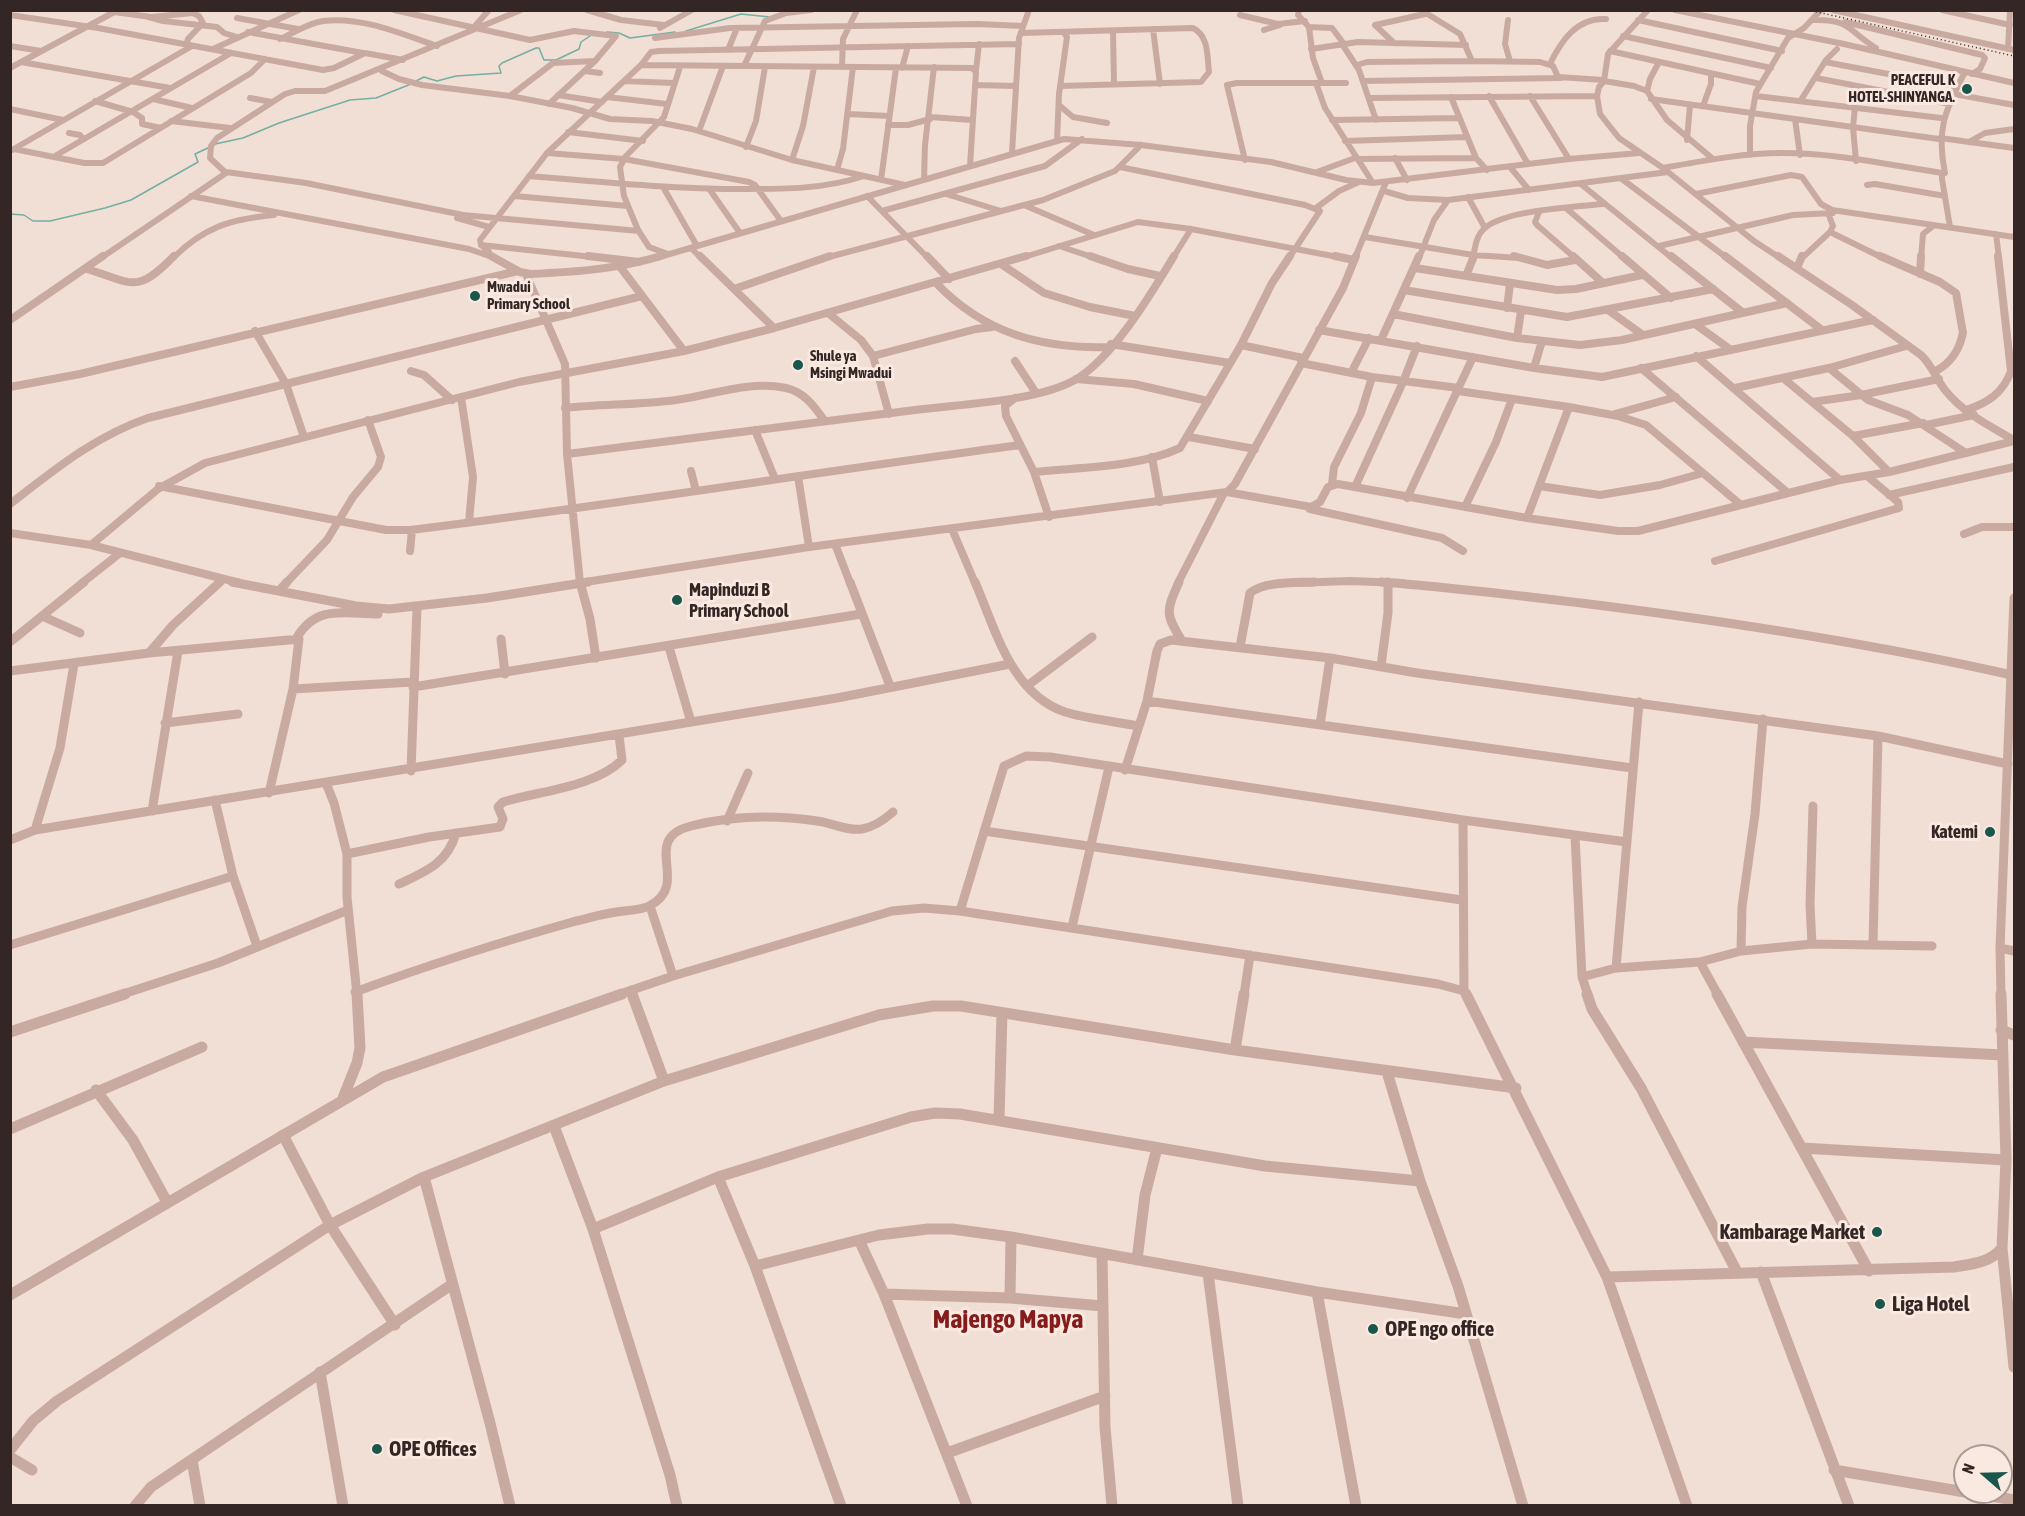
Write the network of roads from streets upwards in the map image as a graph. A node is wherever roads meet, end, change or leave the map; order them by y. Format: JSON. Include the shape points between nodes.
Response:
{"nodes":[{"id":1,"x":281,"y":10,"type":"edge"},
{"id":2,"x":299,"y":10,"type":"edge"},
{"id":3,"x":394,"y":10,"type":"edge"},
{"id":4,"x":489,"y":10,"type":"edge"},
{"id":5,"x":521,"y":10,"type":"edge"},
{"id":6,"x":586,"y":10,"type":"edge"},
{"id":7,"x":692,"y":10,"type":"edge"},
{"id":8,"x":811,"y":10,"type":"edge"},
{"id":9,"x":857,"y":10,"type":"edge"},
{"id":10,"x":1029,"y":10,"type":"edge"},
{"id":11,"x":1299,"y":10,"type":"edge"},
{"id":12,"x":1648,"y":10,"type":"edge"},
{"id":13,"x":1675,"y":10,"type":"edge"},
{"id":14,"x":1821,"y":10,"type":"edge"},
{"id":15,"x":1833,"y":10,"type":"edge"},
{"id":16,"x":1972,"y":10,"type":"edge"},
{"id":17,"x":2010,"y":10,"type":"edge"},
{"id":18,"x":116,"y":11,"type":"edge"},
{"id":19,"x":1943,"y":11,"type":"edge"},
{"id":20,"x":44,"y":12,"type":"edge"},
{"id":21,"x":191,"y":12,"type":"edge"},
{"id":22,"x":410,"y":12,"type":"edge"},
{"id":23,"x":1423,"y":12,"type":"edge"},
{"id":24,"x":290,"y":14,"type":"junction"},
{"id":25,"x":10,"y":15,"type":"edge"},
{"id":26,"x":1240,"y":15,"type":"dead end"},
{"id":27,"x":145,"y":16,"type":"junction"},
{"id":28,"x":32,"y":18,"type":"junction"},
{"id":29,"x":237,"y":18,"type":"dead end"},
{"id":30,"x":1976,"y":18,"type":"junction"},
{"id":31,"x":1606,"y":19,"type":"dead end"},
{"id":32,"x":1508,"y":20,"type":"dead end"},
{"id":33,"x":1638,"y":20,"type":"junction"},
{"id":34,"x":1813,"y":20,"type":"junction"},
{"id":35,"x":1845,"y":22,"type":"junction"},
{"id":36,"x":1285,"y":24,"type":"junction"},
{"id":37,"x":1307,"y":24,"type":"junction"},
{"id":38,"x":265,"y":25,"type":"junction"},
{"id":39,"x":664,"y":25,"type":"junction"},
{"id":40,"x":2010,"y":25,"type":"junction"},
{"id":41,"x":88,"y":26,"type":"junction"},
{"id":42,"x":202,"y":26,"type":"junction"},
{"id":43,"x":1023,"y":26,"type":"junction"},
{"id":44,"x":478,"y":27,"type":"junction"},
{"id":45,"x":304,"y":28,"type":"junction"},
{"id":46,"x":737,"y":28,"type":"junction"},
{"id":47,"x":762,"y":28,"type":"junction"},
{"id":48,"x":848,"y":28,"type":"junction"},
{"id":49,"x":1153,"y":29,"type":"junction"},
{"id":50,"x":1264,"y":30,"type":"dead end"},
{"id":51,"x":248,"y":32,"type":"junction"},
{"id":52,"x":1113,"y":32,"type":"junction"},
{"id":53,"x":1021,"y":33,"type":"junction"},
{"id":54,"x":1064,"y":33,"type":"junction"},
{"id":55,"x":1792,"y":34,"type":"junction"},
{"id":56,"x":1623,"y":36,"type":"junction"},
{"id":57,"x":237,"y":38,"type":"junction"},
{"id":58,"x":655,"y":38,"type":"junction"},
{"id":59,"x":280,"y":39,"type":"junction"},
{"id":60,"x":1394,"y":42,"type":"junction"},
{"id":61,"x":1934,"y":43,"type":"junction"},
{"id":62,"x":1343,"y":44,"type":"junction"},
{"id":63,"x":1844,"y":44,"type":"junction"},
{"id":64,"x":1905,"y":44,"type":"dead end"},
{"id":65,"x":979,"y":45,"type":"junction"},
{"id":66,"x":1019,"y":45,"type":"junction"},
{"id":67,"x":1466,"y":45,"type":"junction"},
{"id":68,"x":10,"y":46,"type":"edge"},
{"id":69,"x":189,"y":46,"type":"junction"},
{"id":70,"x":437,"y":46,"type":"junction"},
{"id":71,"x":908,"y":46,"type":"junction"},
{"id":72,"x":842,"y":47,"type":"junction"},
{"id":73,"x":1311,"y":49,"type":"junction"},
{"id":74,"x":1837,"y":49,"type":"dead end"},
{"id":75,"x":2008,"y":49,"type":"junction"},
{"id":76,"x":213,"y":50,"type":"junction"},
{"id":77,"x":728,"y":50,"type":"junction"},
{"id":78,"x":752,"y":50,"type":"junction"},
{"id":79,"x":2014,"y":50,"type":"edge"},
{"id":80,"x":41,"y":51,"type":"junction"},
{"id":81,"x":1610,"y":51,"type":"junction"},
{"id":82,"x":1782,"y":51,"type":"junction"},
{"id":83,"x":651,"y":52,"type":"junction"},
{"id":84,"x":231,"y":53,"type":"junction"},
{"id":85,"x":365,"y":53,"type":"junction"},
{"id":86,"x":265,"y":59,"type":"junction"},
{"id":87,"x":1906,"y":59,"type":"junction"},
{"id":88,"x":403,"y":60,"type":"junction"},
{"id":89,"x":596,"y":61,"type":"junction"},
{"id":90,"x":1472,"y":61,"type":"junction"},
{"id":91,"x":1510,"y":61,"type":"junction"},
{"id":92,"x":21,"y":62,"type":"junction"},
{"id":93,"x":1659,"y":62,"type":"junction"},
{"id":94,"x":1825,"y":62,"type":"junction"},
{"id":95,"x":1550,"y":64,"type":"junction"},
{"id":96,"x":641,"y":65,"type":"junction"},
{"id":97,"x":1358,"y":65,"type":"junction"},
{"id":98,"x":723,"y":66,"type":"junction"},
{"id":99,"x":744,"y":66,"type":"junction"},
{"id":100,"x":680,"y":67,"type":"junction"},
{"id":101,"x":765,"y":67,"type":"junction"},
{"id":102,"x":814,"y":67,"type":"junction"},
{"id":103,"x":853,"y":67,"type":"junction"},
{"id":104,"x":934,"y":67,"type":"junction"},
{"id":105,"x":10,"y":68,"type":"edge"},
{"id":106,"x":842,"y":68,"type":"junction"},
{"id":107,"x":899,"y":68,"type":"junction"},
{"id":108,"x":1771,"y":68,"type":"junction"},
{"id":109,"x":585,"y":70,"type":"junction"},
{"id":110,"x":976,"y":70,"type":"junction"},
{"id":111,"x":382,"y":71,"type":"junction"},
{"id":112,"x":1965,"y":72,"type":"junction"},
{"id":113,"x":600,"y":73,"type":"dead end"},
{"id":114,"x":1711,"y":74,"type":"junction"},
{"id":115,"x":1972,"y":74,"type":"junction"},
{"id":116,"x":1562,"y":78,"type":"junction"},
{"id":117,"x":1816,"y":78,"type":"junction"},
{"id":118,"x":1459,"y":79,"type":"junction"},
{"id":119,"x":131,"y":80,"type":"junction"},
{"id":120,"x":625,"y":81,"type":"junction"},
{"id":121,"x":1363,"y":81,"type":"junction"},
{"id":122,"x":1604,"y":81,"type":"junction"},
{"id":123,"x":2014,"y":82,"type":"edge"},
{"id":124,"x":673,"y":83,"type":"junction"},
{"id":125,"x":1319,"y":83,"type":"junction"},
{"id":126,"x":1346,"y":83,"type":"dead end"},
{"id":127,"x":123,"y":84,"type":"junction"},
{"id":128,"x":147,"y":84,"type":"junction"},
{"id":129,"x":1114,"y":84,"type":"junction"},
{"id":130,"x":1160,"y":84,"type":"junction"},
{"id":131,"x":1760,"y":84,"type":"junction"},
{"id":132,"x":976,"y":85,"type":"junction"},
{"id":133,"x":1016,"y":86,"type":"junction"},
{"id":134,"x":1060,"y":86,"type":"junction"},
{"id":135,"x":1957,"y":87,"type":"junction"},
{"id":136,"x":170,"y":88,"type":"junction"},
{"id":137,"x":1470,"y":92,"type":"junction"},
{"id":138,"x":1647,"y":92,"type":"junction"},
{"id":139,"x":1954,"y":94,"type":"junction"},
{"id":140,"x":558,"y":95,"type":"junction"},
{"id":141,"x":510,"y":96,"type":"junction"},
{"id":142,"x":1489,"y":96,"type":"junction"},
{"id":143,"x":1530,"y":96,"type":"junction"},
{"id":144,"x":1597,"y":96,"type":"junction"},
{"id":145,"x":1756,"y":96,"type":"junction"},
{"id":146,"x":607,"y":97,"type":"junction"},
{"id":147,"x":1450,"y":97,"type":"junction"},
{"id":148,"x":250,"y":98,"type":"dead end"},
{"id":149,"x":1370,"y":98,"type":"junction"},
{"id":150,"x":153,"y":99,"type":"junction"},
{"id":151,"x":1651,"y":99,"type":"junction"},
{"id":152,"x":1801,"y":100,"type":"junction"},
{"id":153,"x":95,"y":101,"type":"junction"},
{"id":154,"x":272,"y":102,"type":"junction"},
{"id":155,"x":602,"y":102,"type":"junction"},
{"id":156,"x":549,"y":104,"type":"junction"},
{"id":157,"x":1950,"y":104,"type":"junction"},
{"id":158,"x":668,"y":105,"type":"junction"},
{"id":159,"x":1059,"y":105,"type":"junction"},
{"id":160,"x":1690,"y":105,"type":"junction"},
{"id":161,"x":2014,"y":105,"type":"edge"},
{"id":162,"x":1703,"y":106,"type":"junction"},
{"id":163,"x":1855,"y":107,"type":"junction"},
{"id":164,"x":192,"y":108,"type":"junction"},
{"id":165,"x":10,"y":109,"type":"edge"},
{"id":166,"x":20,"y":111,"type":"junction"},
{"id":167,"x":133,"y":112,"type":"junction"},
{"id":168,"x":590,"y":112,"type":"junction"},
{"id":169,"x":1753,"y":113,"type":"junction"},
{"id":170,"x":848,"y":114,"type":"junction"},
{"id":171,"x":889,"y":116,"type":"junction"},
{"id":172,"x":10,"y":117,"type":"edge"},
{"id":173,"x":930,"y":118,"type":"junction"},
{"id":174,"x":1459,"y":118,"type":"junction"},
{"id":175,"x":1941,"y":118,"type":"junction"},
{"id":176,"x":1078,"y":119,"type":"junction"},
{"id":177,"x":1795,"y":119,"type":"junction"},
{"id":178,"x":63,"y":120,"type":"junction"},
{"id":179,"x":972,"y":120,"type":"junction"},
{"id":180,"x":1332,"y":120,"type":"junction"},
{"id":181,"x":1376,"y":120,"type":"junction"},
{"id":182,"x":171,"y":121,"type":"junction"},
{"id":183,"x":661,"y":123,"type":"junction"},
{"id":184,"x":1107,"y":123,"type":"dead end"},
{"id":185,"x":888,"y":125,"type":"junction"},
{"id":186,"x":1058,"y":125,"type":"junction"},
{"id":187,"x":1853,"y":127,"type":"junction"},
{"id":188,"x":161,"y":128,"type":"junction"},
{"id":189,"x":230,"y":128,"type":"junction"},
{"id":190,"x":2014,"y":129,"type":"edge"},
{"id":191,"x":699,"y":131,"type":"junction"},
{"id":192,"x":568,"y":132,"type":"junction"},
{"id":193,"x":1995,"y":132,"type":"junction"},
{"id":194,"x":69,"y":134,"type":"dead end"},
{"id":195,"x":1467,"y":137,"type":"junction"},
{"id":196,"x":1939,"y":138,"type":"junction"},
{"id":197,"x":1082,"y":139,"type":"junction"},
{"id":198,"x":83,"y":140,"type":"junction"},
{"id":199,"x":1057,"y":140,"type":"junction"},
{"id":200,"x":1688,"y":140,"type":"junction"},
{"id":201,"x":643,"y":141,"type":"junction"},
{"id":202,"x":1345,"y":141,"type":"junction"},
{"id":203,"x":1969,"y":142,"type":"junction"},
{"id":204,"x":1142,"y":145,"type":"junction"},
{"id":205,"x":746,"y":147,"type":"junction"},
{"id":206,"x":2014,"y":148,"type":"edge"},
{"id":207,"x":12,"y":150,"type":"edge"},
{"id":208,"x":548,"y":153,"type":"junction"},
{"id":209,"x":1012,"y":153,"type":"junction"},
{"id":210,"x":1639,"y":153,"type":"junction"},
{"id":211,"x":1750,"y":155,"type":"junction"},
{"id":212,"x":1800,"y":155,"type":"junction"},
{"id":213,"x":55,"y":156,"type":"junction"},
{"id":214,"x":1356,"y":158,"type":"junction"},
{"id":215,"x":1395,"y":158,"type":"junction"},
{"id":216,"x":1476,"y":158,"type":"junction"},
{"id":217,"x":624,"y":159,"type":"junction"},
{"id":218,"x":1569,"y":159,"type":"junction"},
{"id":219,"x":1713,"y":159,"type":"junction"},
{"id":220,"x":792,"y":160,"type":"junction"},
{"id":221,"x":1245,"y":160,"type":"junction"},
{"id":222,"x":1856,"y":161,"type":"junction"},
{"id":223,"x":1528,"y":164,"type":"junction"},
{"id":224,"x":970,"y":166,"type":"junction"},
{"id":225,"x":1120,"y":167,"type":"junction"},
{"id":226,"x":1510,"y":167,"type":"junction"},
{"id":227,"x":837,"y":170,"type":"junction"},
{"id":228,"x":1487,"y":170,"type":"junction"},
{"id":229,"x":1666,"y":170,"type":"junction"},
{"id":230,"x":226,"y":172,"type":"junction"},
{"id":231,"x":1317,"y":172,"type":"junction"},
{"id":232,"x":1942,"y":173,"type":"junction"},
{"id":233,"x":529,"y":176,"type":"junction"},
{"id":234,"x":864,"y":176,"type":"junction"},
{"id":235,"x":1622,"y":179,"type":"junction"},
{"id":236,"x":881,"y":180,"type":"junction"},
{"id":237,"x":924,"y":180,"type":"junction"},
{"id":238,"x":1407,"y":180,"type":"junction"},
{"id":239,"x":1359,"y":182,"type":"junction"},
{"id":240,"x":620,"y":183,"type":"junction"},
{"id":241,"x":1373,"y":183,"type":"junction"},
{"id":242,"x":1582,"y":184,"type":"junction"},
{"id":243,"x":1867,"y":185,"type":"dead end"},
{"id":244,"x":907,"y":186,"type":"junction"},
{"id":245,"x":663,"y":187,"type":"junction"},
{"id":246,"x":1385,"y":187,"type":"junction"},
{"id":247,"x":756,"y":189,"type":"junction"},
{"id":248,"x":710,"y":190,"type":"junction"},
{"id":249,"x":1530,"y":190,"type":"junction"},
{"id":250,"x":945,"y":194,"type":"junction"},
{"id":251,"x":1696,"y":194,"type":"junction"},
{"id":252,"x":867,"y":195,"type":"junction"},
{"id":253,"x":191,"y":196,"type":"junction"},
{"id":254,"x":514,"y":196,"type":"junction"},
{"id":255,"x":1945,"y":196,"type":"junction"},
{"id":256,"x":1468,"y":197,"type":"junction"},
{"id":257,"x":1448,"y":200,"type":"junction"},
{"id":258,"x":1603,"y":204,"type":"junction"},
{"id":259,"x":628,"y":206,"type":"junction"},
{"id":260,"x":1024,"y":206,"type":"junction"},
{"id":261,"x":1316,"y":208,"type":"junction"},
{"id":262,"x":1567,"y":209,"type":"junction"},
{"id":263,"x":440,"y":211,"type":"junction"},
{"id":264,"x":1003,"y":211,"type":"junction"},
{"id":265,"x":882,"y":212,"type":"junction"},
{"id":266,"x":1846,"y":212,"type":"junction"},
{"id":267,"x":1539,"y":213,"type":"junction"},
{"id":268,"x":1828,"y":213,"type":"junction"},
{"id":269,"x":283,"y":214,"type":"junction"},
{"id":270,"x":496,"y":218,"type":"junction"},
{"id":271,"x":781,"y":221,"type":"junction"},
{"id":272,"x":1934,"y":226,"type":"junction"},
{"id":273,"x":489,"y":227,"type":"junction"},
{"id":274,"x":1736,"y":227,"type":"junction"},
{"id":275,"x":1950,"y":227,"type":"junction"},
{"id":276,"x":1485,"y":228,"type":"junction"},
{"id":277,"x":1191,"y":229,"type":"junction"},
{"id":278,"x":639,"y":231,"type":"junction"},
{"id":279,"x":1830,"y":232,"type":"junction"},
{"id":280,"x":740,"y":233,"type":"junction"},
{"id":281,"x":1996,"y":234,"type":"junction"},
{"id":282,"x":1094,"y":235,"type":"junction"},
{"id":283,"x":909,"y":236,"type":"junction"},
{"id":284,"x":1365,"y":237,"type":"junction"},
{"id":285,"x":1699,"y":237,"type":"junction"},
{"id":286,"x":2014,"y":237,"type":"edge"},
{"id":287,"x":481,"y":245,"type":"junction"},
{"id":288,"x":1059,"y":246,"type":"junction"},
{"id":289,"x":1659,"y":246,"type":"junction"},
{"id":290,"x":694,"y":247,"type":"junction"},
{"id":291,"x":1424,"y":247,"type":"junction"},
{"id":292,"x":1293,"y":249,"type":"junction"},
{"id":293,"x":668,"y":254,"type":"junction"},
{"id":294,"x":1473,"y":255,"type":"junction"},
{"id":295,"x":498,"y":259,"type":"junction"},
{"id":296,"x":1354,"y":260,"type":"junction"},
{"id":297,"x":1575,"y":260,"type":"junction"},
{"id":298,"x":641,"y":262,"type":"junction"},
{"id":299,"x":1000,"y":264,"type":"junction"},
{"id":300,"x":621,"y":268,"type":"junction"},
{"id":301,"x":1415,"y":268,"type":"junction"},
{"id":302,"x":1797,"y":268,"type":"junction"},
{"id":303,"x":87,"y":269,"type":"junction"},
{"id":304,"x":522,"y":273,"type":"junction"},
{"id":305,"x":1920,"y":274,"type":"junction"},
{"id":306,"x":1642,"y":275,"type":"junction"},
{"id":307,"x":1160,"y":276,"type":"junction"},
{"id":308,"x":1466,"y":276,"type":"junction"},
{"id":309,"x":949,"y":279,"type":"junction"},
{"id":310,"x":936,"y":283,"type":"junction"},
{"id":311,"x":1603,"y":283,"type":"junction"},
{"id":312,"x":1510,"y":284,"type":"junction"},
{"id":313,"x":734,"y":289,"type":"junction"},
{"id":314,"x":1404,"y":290,"type":"junction"},
{"id":315,"x":1713,"y":290,"type":"junction"},
{"id":316,"x":642,"y":296,"type":"junction"},
{"id":317,"x":1671,"y":298,"type":"junction"},
{"id":318,"x":1786,"y":303,"type":"junction"},
{"id":319,"x":2004,"y":307,"type":"junction"},
{"id":320,"x":1507,"y":308,"type":"junction"},
{"id":321,"x":2014,"y":309,"type":"edge"},
{"id":322,"x":1608,"y":310,"type":"junction"},
{"id":323,"x":1521,"y":311,"type":"junction"},
{"id":324,"x":1742,"y":312,"type":"junction"},
{"id":325,"x":828,"y":313,"type":"junction"},
{"id":326,"x":1393,"y":314,"type":"junction"},
{"id":327,"x":1135,"y":316,"type":"junction"},
{"id":328,"x":546,"y":319,"type":"junction"},
{"id":329,"x":10,"y":320,"type":"edge"},
{"id":330,"x":1873,"y":320,"type":"junction"},
{"id":331,"x":1695,"y":324,"type":"junction"},
{"id":332,"x":997,"y":327,"type":"junction"},
{"id":333,"x":774,"y":328,"type":"junction"},
{"id":334,"x":1319,"y":330,"type":"junction"},
{"id":335,"x":1822,"y":330,"type":"junction"},
{"id":336,"x":255,"y":331,"type":"junction"},
{"id":337,"x":1643,"y":335,"type":"junction"},
{"id":338,"x":1369,"y":338,"type":"junction"},
{"id":339,"x":1517,"y":338,"type":"junction"},
{"id":340,"x":1381,"y":340,"type":"junction"},
{"id":341,"x":1542,"y":341,"type":"junction"},
{"id":342,"x":1241,"y":345,"type":"junction"},
{"id":343,"x":1110,"y":346,"type":"junction"},
{"id":344,"x":1417,"y":346,"type":"junction"},
{"id":345,"x":1906,"y":346,"type":"junction"},
{"id":346,"x":1731,"y":350,"type":"junction"},
{"id":347,"x":684,"y":351,"type":"junction"},
{"id":348,"x":873,"y":356,"type":"junction"},
{"id":349,"x":1696,"y":356,"type":"junction"},
{"id":350,"x":1473,"y":357,"type":"junction"},
{"id":351,"x":1302,"y":360,"type":"junction"},
{"id":352,"x":1015,"y":361,"type":"dead end"},
{"id":353,"x":1230,"y":363,"type":"junction"},
{"id":354,"x":1534,"y":368,"type":"junction"},
{"id":355,"x":1829,"y":368,"type":"junction"},
{"id":356,"x":1641,"y":369,"type":"junction"},
{"id":357,"x":411,"y":371,"type":"dead end"},
{"id":358,"x":2013,"y":371,"type":"edge"},
{"id":359,"x":564,"y":372,"type":"junction"},
{"id":360,"x":1351,"y":373,"type":"junction"},
{"id":361,"x":1937,"y":375,"type":"junction"},
{"id":362,"x":1372,"y":377,"type":"junction"},
{"id":363,"x":1783,"y":378,"type":"junction"},
{"id":364,"x":1076,"y":379,"type":"junction"},
{"id":365,"x":1405,"y":381,"type":"junction"},
{"id":366,"x":286,"y":384,"type":"junction"},
{"id":367,"x":10,"y":387,"type":"edge"},
{"id":368,"x":1734,"y":388,"type":"junction"},
{"id":369,"x":1459,"y":390,"type":"junction"},
{"id":370,"x":1036,"y":393,"type":"junction"},
{"id":371,"x":1861,"y":395,"type":"junction"},
{"id":372,"x":1018,"y":396,"type":"junction"},
{"id":373,"x":461,"y":397,"type":"junction"},
{"id":374,"x":1676,"y":397,"type":"junction"},
{"id":375,"x":1512,"y":399,"type":"junction"},
{"id":376,"x":452,"y":400,"type":"junction"},
{"id":377,"x":1208,"y":401,"type":"junction"},
{"id":378,"x":1812,"y":402,"type":"junction"},
{"id":379,"x":1569,"y":407,"type":"junction"},
{"id":380,"x":565,"y":408,"type":"junction"},
{"id":381,"x":1630,"y":410,"type":"junction"},
{"id":382,"x":1966,"y":410,"type":"junction"},
{"id":383,"x":889,"y":414,"type":"junction"},
{"id":384,"x":1613,"y":415,"type":"junction"},
{"id":385,"x":1974,"y":415,"type":"junction"},
{"id":386,"x":368,"y":420,"type":"junction"},
{"id":387,"x":824,"y":420,"type":"junction"},
{"id":388,"x":1924,"y":424,"type":"junction"},
{"id":389,"x":1646,"y":425,"type":"junction"},
{"id":390,"x":754,"y":430,"type":"junction"},
{"id":391,"x":1853,"y":436,"type":"junction"},
{"id":392,"x":304,"y":437,"type":"junction"},
{"id":393,"x":1189,"y":437,"type":"junction"},
{"id":394,"x":2014,"y":441,"type":"edge"},
{"id":395,"x":1020,"y":445,"type":"junction"},
{"id":396,"x":1255,"y":449,"type":"junction"},
{"id":397,"x":1966,"y":453,"type":"junction"},
{"id":398,"x":567,"y":454,"type":"junction"},
{"id":399,"x":1152,"y":457,"type":"junction"},
{"id":400,"x":2014,"y":467,"type":"edge"},
{"id":401,"x":691,"y":471,"type":"dead end"},
{"id":402,"x":1889,"y":471,"type":"junction"},
{"id":403,"x":1034,"y":472,"type":"junction"},
{"id":404,"x":1703,"y":473,"type":"junction"},
{"id":405,"x":798,"y":476,"type":"junction"},
{"id":406,"x":1867,"y":476,"type":"junction"},
{"id":407,"x":775,"y":479,"type":"junction"},
{"id":408,"x":1840,"y":480,"type":"junction"},
{"id":409,"x":1332,"y":484,"type":"junction"},
{"id":410,"x":159,"y":486,"type":"junction"},
{"id":411,"x":1539,"y":486,"type":"junction"},
{"id":412,"x":1355,"y":487,"type":"junction"},
{"id":413,"x":696,"y":491,"type":"junction"},
{"id":414,"x":1226,"y":492,"type":"junction"},
{"id":415,"x":1788,"y":493,"type":"junction"},
{"id":416,"x":1888,"y":495,"type":"junction"},
{"id":417,"x":1407,"y":498,"type":"junction"},
{"id":418,"x":1160,"y":502,"type":"junction"},
{"id":419,"x":10,"y":504,"type":"edge"},
{"id":420,"x":1741,"y":505,"type":"junction"},
{"id":421,"x":1305,"y":507,"type":"junction"},
{"id":422,"x":1465,"y":507,"type":"junction"},
{"id":423,"x":573,"y":510,"type":"junction"},
{"id":424,"x":1048,"y":517,"type":"junction"},
{"id":425,"x":1527,"y":518,"type":"junction"},
{"id":426,"x":338,"y":520,"type":"junction"},
{"id":427,"x":470,"y":522,"type":"junction"},
{"id":428,"x":2014,"y":527,"type":"edge"},
{"id":429,"x":952,"y":529,"type":"junction"},
{"id":430,"x":412,"y":530,"type":"junction"},
{"id":431,"x":10,"y":533,"type":"edge"},
{"id":432,"x":1964,"y":534,"type":"dead end"},
{"id":433,"x":835,"y":544,"type":"junction"},
{"id":434,"x":91,"y":545,"type":"junction"},
{"id":435,"x":808,"y":548,"type":"junction"},
{"id":436,"x":410,"y":551,"type":"dead end"},
{"id":437,"x":1463,"y":551,"type":"dead end"},
{"id":438,"x":120,"y":553,"type":"junction"},
{"id":439,"x":1715,"y":561,"type":"dead end"},
{"id":440,"x":222,"y":580,"type":"junction"},
{"id":441,"x":1388,"y":582,"type":"junction"},
{"id":442,"x":580,"y":583,"type":"junction"},
{"id":443,"x":279,"y":591,"type":"junction"},
{"id":444,"x":2014,"y":598,"type":"edge"},
{"id":445,"x":417,"y":609,"type":"junction"},
{"id":446,"x":861,"y":614,"type":"junction"},
{"id":447,"x":42,"y":616,"type":"junction"},
{"id":448,"x":80,"y":633,"type":"dead end"},
{"id":449,"x":1092,"y":637,"type":"dead end"},
{"id":450,"x":296,"y":639,"type":"junction"},
{"id":451,"x":501,"y":639,"type":"dead end"},
{"id":452,"x":1182,"y":641,"type":"junction"},
{"id":453,"x":10,"y":642,"type":"edge"},
{"id":454,"x":669,"y":647,"type":"junction"},
{"id":455,"x":1240,"y":648,"type":"junction"},
{"id":456,"x":178,"y":651,"type":"junction"},
{"id":457,"x":149,"y":653,"type":"junction"},
{"id":458,"x":596,"y":658,"type":"junction"},
{"id":459,"x":1330,"y":658,"type":"junction"},
{"id":460,"x":74,"y":664,"type":"junction"},
{"id":461,"x":1010,"y":664,"type":"junction"},
{"id":462,"x":1381,"y":666,"type":"junction"},
{"id":463,"x":10,"y":671,"type":"edge"},
{"id":464,"x":505,"y":674,"type":"junction"},
{"id":465,"x":2012,"y":679,"type":"edge"},
{"id":466,"x":413,"y":684,"type":"junction"},
{"id":467,"x":890,"y":686,"type":"junction"},
{"id":468,"x":1027,"y":686,"type":"junction"},
{"id":469,"x":294,"y":689,"type":"junction"},
{"id":470,"x":1147,"y":701,"type":"junction"},
{"id":471,"x":1639,"y":702,"type":"junction"},
{"id":472,"x":238,"y":714,"type":"dead end"},
{"id":473,"x":1763,"y":719,"type":"junction"},
{"id":474,"x":691,"y":722,"type":"junction"},
{"id":475,"x":165,"y":723,"type":"junction"},
{"id":476,"x":1320,"y":725,"type":"junction"},
{"id":477,"x":1138,"y":726,"type":"junction"},
{"id":478,"x":619,"y":735,"type":"junction"},
{"id":479,"x":1878,"y":736,"type":"junction"},
{"id":480,"x":2012,"y":740,"type":"edge"},
{"id":481,"x":2008,"y":765,"type":"junction"},
{"id":482,"x":1109,"y":767,"type":"junction"},
{"id":483,"x":1632,"y":768,"type":"junction"},
{"id":484,"x":1125,"y":770,"type":"junction"},
{"id":485,"x":411,"y":771,"type":"junction"},
{"id":486,"x":748,"y":773,"type":"dead end"},
{"id":487,"x":326,"y":783,"type":"junction"},
{"id":488,"x":268,"y":793,"type":"junction"},
{"id":489,"x":215,"y":800,"type":"junction"},
{"id":490,"x":1813,"y":806,"type":"dead end"},
{"id":491,"x":152,"y":811,"type":"junction"},
{"id":492,"x":893,"y":812,"type":"dead end"},
{"id":493,"x":1463,"y":820,"type":"junction"},
{"id":494,"x":727,"y":821,"type":"junction"},
{"id":495,"x":35,"y":830,"type":"junction"},
{"id":496,"x":984,"y":831,"type":"junction"},
{"id":497,"x":456,"y":833,"type":"junction"},
{"id":498,"x":13,"y":835,"type":"edge"},
{"id":499,"x":1575,"y":836,"type":"junction"},
{"id":500,"x":1627,"y":842,"type":"junction"},
{"id":501,"x":1089,"y":846,"type":"junction"},
{"id":502,"x":347,"y":854,"type":"junction"},
{"id":503,"x":2009,"y":864,"type":"edge"},
{"id":504,"x":233,"y":876,"type":"junction"},
{"id":505,"x":399,"y":884,"type":"dead end"},
{"id":506,"x":1462,"y":900,"type":"junction"},
{"id":507,"x":650,"y":906,"type":"junction"},
{"id":508,"x":348,"y":910,"type":"junction"},
{"id":509,"x":960,"y":911,"type":"junction"},
{"id":510,"x":1072,"y":927,"type":"junction"},
{"id":511,"x":1812,"y":944,"type":"junction"},
{"id":512,"x":1873,"y":944,"type":"junction"},
{"id":513,"x":10,"y":945,"type":"edge"},
{"id":514,"x":257,"y":946,"type":"junction"},
{"id":515,"x":1932,"y":946,"type":"dead end"},
{"id":516,"x":2000,"y":948,"type":"junction"},
{"id":517,"x":1741,"y":951,"type":"junction"},
{"id":518,"x":2014,"y":951,"type":"edge"},
{"id":519,"x":1250,"y":955,"type":"junction"},
{"id":520,"x":1700,"y":962,"type":"junction"},
{"id":521,"x":1616,"y":968,"type":"junction"},
{"id":522,"x":673,"y":976,"type":"junction"},
{"id":523,"x":1582,"y":977,"type":"junction"},
{"id":524,"x":631,"y":990,"type":"junction"},
{"id":525,"x":1464,"y":991,"type":"junction"},
{"id":526,"x":356,"y":993,"type":"junction"},
{"id":527,"x":1002,"y":1013,"type":"junction"},
{"id":528,"x":2001,"y":1030,"type":"junction"},
{"id":529,"x":10,"y":1032,"type":"edge"},
{"id":530,"x":2014,"y":1035,"type":"edge"},
{"id":531,"x":1743,"y":1042,"type":"junction"},
{"id":532,"x":202,"y":1047,"type":"dead end"},
{"id":533,"x":1235,"y":1050,"type":"junction"},
{"id":534,"x":2003,"y":1055,"type":"junction"},
{"id":535,"x":1387,"y":1072,"type":"junction"},
{"id":536,"x":664,"y":1081,"type":"junction"},
{"id":537,"x":1515,"y":1088,"type":"junction"},
{"id":538,"x":96,"y":1090,"type":"junction"},
{"id":539,"x":343,"y":1098,"type":"junction"},
{"id":540,"x":999,"y":1119,"type":"junction"},
{"id":541,"x":554,"y":1126,"type":"junction"},
{"id":542,"x":10,"y":1129,"type":"edge"},
{"id":543,"x":283,"y":1135,"type":"junction"},
{"id":544,"x":1157,"y":1148,"type":"junction"},
{"id":545,"x":1802,"y":1148,"type":"junction"},
{"id":546,"x":2006,"y":1160,"type":"junction"},
{"id":547,"x":424,"y":1177,"type":"junction"},
{"id":548,"x":718,"y":1177,"type":"junction"},
{"id":549,"x":1420,"y":1181,"type":"junction"},
{"id":550,"x":167,"y":1202,"type":"junction"},
{"id":551,"x":330,"y":1225,"type":"junction"},
{"id":552,"x":593,"y":1229,"type":"junction"},
{"id":553,"x":1011,"y":1238,"type":"junction"},
{"id":554,"x":858,"y":1240,"type":"junction"},
{"id":555,"x":2002,"y":1248,"type":"junction"},
{"id":556,"x":1102,"y":1254,"type":"junction"},
{"id":557,"x":1137,"y":1260,"type":"junction"},
{"id":558,"x":755,"y":1266,"type":"junction"},
{"id":559,"x":1869,"y":1271,"type":"junction"},
{"id":560,"x":1737,"y":1272,"type":"junction"},
{"id":561,"x":1761,"y":1272,"type":"junction"},
{"id":562,"x":1208,"y":1273,"type":"junction"},
{"id":563,"x":1607,"y":1277,"type":"junction"},
{"id":564,"x":451,"y":1285,"type":"junction"},
{"id":565,"x":1317,"y":1292,"type":"junction"},
{"id":566,"x":884,"y":1294,"type":"junction"},
{"id":567,"x":10,"y":1295,"type":"edge"},
{"id":568,"x":1010,"y":1298,"type":"junction"},
{"id":569,"x":1102,"y":1306,"type":"junction"},
{"id":570,"x":1466,"y":1314,"type":"junction"},
{"id":571,"x":395,"y":1325,"type":"junction"},
{"id":572,"x":2014,"y":1367,"type":"edge"},
{"id":573,"x":320,"y":1372,"type":"junction"},
{"id":574,"x":1105,"y":1396,"type":"junction"},
{"id":575,"x":10,"y":1450,"type":"edge"},
{"id":576,"x":947,"y":1453,"type":"junction"},
{"id":577,"x":10,"y":1457,"type":"edge"},
{"id":578,"x":192,"y":1460,"type":"junction"},
{"id":579,"x":32,"y":1470,"type":"dead end"},
{"id":580,"x":1834,"y":1470,"type":"junction"},
{"id":581,"x":1953,"y":1490,"type":"edge"},
{"id":582,"x":135,"y":1506,"type":"edge"},
{"id":583,"x":200,"y":1506,"type":"edge"},
{"id":584,"x":343,"y":1506,"type":"edge"},
{"id":585,"x":510,"y":1506,"type":"edge"},
{"id":586,"x":677,"y":1506,"type":"edge"},
{"id":587,"x":841,"y":1506,"type":"edge"},
{"id":588,"x":967,"y":1506,"type":"edge"},
{"id":589,"x":1112,"y":1506,"type":"edge"},
{"id":590,"x":1238,"y":1506,"type":"edge"},
{"id":591,"x":1356,"y":1506,"type":"edge"},
{"id":592,"x":1523,"y":1506,"type":"edge"},
{"id":593,"x":1688,"y":1506,"type":"edge"},
{"id":594,"x":1849,"y":1506,"type":"edge"}],
"edges":[{"from":1,"to":24,"type":"street"},
{"from":2,"to":24,"type":"street"},
{"from":3,"to":22,"type":"street"},
{"from":4,"to":44,"type":"street","via":[[478,20]]},
{"from":5,"to":44,"type":"street"},
{"from":6,"to":39,"type":"street","via":[[621,20]]},
{"from":7,"to":39,"type":"street"},
{"from":8,"to":47,"type":"street","via":[[783,13]]},
{"from":9,"to":48,"type":"street"},
{"from":10,"to":43,"type":"street"},
{"from":11,"to":37,"type":"street","via":[[1298,15]]},
{"from":12,"to":33,"type":"street"},
{"from":13,"to":55,"type":"street"},
{"from":14,"to":34,"type":"street"},
{"from":15,"to":75,"type":"street"},
{"from":16,"to":30,"type":"street"},
{"from":17,"to":40,"type":"street"},
{"from":18,"to":27,"type":"street"},
{"from":18,"to":41,"type":"street"},
{"from":19,"to":30,"type":"street"},
{"from":20,"to":28,"type":"street"},
{"from":21,"to":27,"type":"street"},
{"from":21,"to":42,"type":"street","via":[[201,19]]},
{"from":22,"to":44,"type":"street"},
{"from":23,"to":60,"type":"street","via":[[1375,25]]},
{"from":23,"to":67,"type":"street","via":[[1460,34]]},
{"from":24,"to":38,"type":"street"},
{"from":25,"to":28,"type":"street"},
{"from":26,"to":36,"type":"street"},
{"from":27,"to":42,"type":"street"},
{"from":28,"to":41,"type":"street"},
{"from":29,"to":38,"type":"street"},
{"from":30,"to":40,"type":"street"},
{"from":31,"to":95,"type":"street","via":[[1591,17],[1581,23],[1556,50]]},
{"from":32,"to":91,"type":"street","via":[[1505,44]]},
{"from":33,"to":56,"type":"street"},
{"from":33,"to":82,"type":"street"},
{"from":34,"to":35,"type":"street"},
{"from":34,"to":55,"type":"street"},
{"from":35,"to":61,"type":"street"},
{"from":35,"to":63,"type":"street","via":[[1852,36]]},
{"from":35,"to":87,"type":"street","via":[[1869,45]]},
{"from":36,"to":37,"type":"street"},
{"from":36,"to":50,"type":"street"},
{"from":37,"to":62,"type":"street","via":[[1332,28]]},
{"from":37,"to":73,"type":"street"},
{"from":38,"to":45,"type":"street"},
{"from":38,"to":51,"type":"street"},
{"from":39,"to":58,"type":"street"},
{"from":40,"to":75,"type":"street"},
{"from":41,"to":69,"type":"street"},
{"from":41,"to":80,"type":"street"},
{"from":42,"to":57,"type":"street","via":[[218,27]]},
{"from":42,"to":69,"type":"street","via":[[188,39]]},
{"from":43,"to":48,"type":"street"},
{"from":43,"to":53,"type":"street"},
{"from":44,"to":70,"type":"street"},
{"from":44,"to":89,"type":"street","via":[[530,40],[574,31],[616,36]]},
{"from":45,"to":59,"type":"street"},
{"from":45,"to":70,"type":"street","via":[[324,21],[364,23]]},
{"from":46,"to":47,"type":"street"},
{"from":46,"to":58,"type":"street"},
{"from":46,"to":77,"type":"street"},
{"from":47,"to":48,"type":"street"},
{"from":47,"to":78,"type":"street"},
{"from":48,"to":72,"type":"street"},
{"from":49,"to":52,"type":"street"},
{"from":49,"to":130,"type":"street"},
{"from":49,"to":130,"type":"street","via":[[1197,29],[1205,40],[1209,72],[1202,82]]},
{"from":51,"to":57,"type":"street"},
{"from":51,"to":59,"type":"street"},
{"from":52,"to":54,"type":"street"},
{"from":52,"to":129,"type":"street"},
{"from":53,"to":54,"type":"street"},
{"from":53,"to":66,"type":"street"},
{"from":54,"to":134,"type":"street","via":[[1067,37]]},
{"from":55,"to":63,"type":"street"},
{"from":55,"to":82,"type":"street"},
{"from":56,"to":81,"type":"street"},
{"from":56,"to":108,"type":"street"},
{"from":57,"to":76,"type":"street"},
{"from":58,"to":83,"type":"street"},
{"from":59,"to":85,"type":"street"},
{"from":60,"to":62,"type":"street"},
{"from":60,"to":67,"type":"street"},
{"from":61,"to":64,"type":"street"},
{"from":61,"to":115,"type":"street","via":[[1984,56],[1980,69]]},
{"from":62,"to":73,"type":"street"},
{"from":62,"to":97,"type":"street"},
{"from":63,"to":87,"type":"street"},
{"from":65,"to":66,"type":"street"},
{"from":65,"to":71,"type":"street"},
{"from":65,"to":110,"type":"street"},
{"from":66,"to":133,"type":"street"},
{"from":67,"to":90,"type":"street"},
{"from":68,"to":80,"type":"street"},
{"from":69,"to":76,"type":"street"},
{"from":69,"to":119,"type":"street"},
{"from":70,"to":88,"type":"street"},
{"from":71,"to":72,"type":"street"},
{"from":71,"to":107,"type":"street"},
{"from":72,"to":78,"type":"street"},
{"from":72,"to":106,"type":"street"},
{"from":73,"to":125,"type":"street"},
{"from":74,"to":94,"type":"street"},
{"from":75,"to":79,"type":"street"},
{"from":76,"to":84,"type":"street"},
{"from":77,"to":78,"type":"street"},
{"from":77,"to":83,"type":"street"},
{"from":78,"to":99,"type":"street"},
{"from":80,"to":92,"type":"street"},
{"from":81,"to":93,"type":"street"},
{"from":81,"to":122,"type":"street"},
{"from":82,"to":108,"type":"street"},
{"from":83,"to":96,"type":"street"},
{"from":84,"to":86,"type":"street"},
{"from":84,"to":136,"type":"street"},
{"from":85,"to":86,"type":"street","via":[[325,70]]},
{"from":85,"to":88,"type":"street"},
{"from":86,"to":164,"type":"street","via":[[254,71]]},
{"from":87,"to":112,"type":"street"},
{"from":88,"to":111,"type":"street"},
{"from":89,"to":109,"type":"street"},
{"from":89,"to":141,"type":"street","via":[[553,63]]},
{"from":90,"to":91,"type":"street"},
{"from":90,"to":97,"type":"street"},
{"from":91,"to":95,"type":"street"},
{"from":92,"to":105,"type":"street"},
{"from":92,"to":119,"type":"street"},
{"from":93,"to":114,"type":"street"},
{"from":93,"to":138,"type":"street"},
{"from":94,"to":117,"type":"street"},
{"from":94,"to":135,"type":"street"},
{"from":95,"to":116,"type":"street","via":[[1555,75]]},
{"from":96,"to":100,"type":"street"},
{"from":96,"to":120,"type":"street"},
{"from":97,"to":121,"type":"street"},
{"from":98,"to":99,"type":"street"},
{"from":98,"to":100,"type":"street"},
{"from":98,"to":191,"type":"street"},
{"from":99,"to":101,"type":"street"},
{"from":100,"to":124,"type":"street"},
{"from":101,"to":102,"type":"street"},
{"from":101,"to":205,"type":"street","via":[[756,121]]},
{"from":102,"to":106,"type":"street"},
{"from":102,"to":220,"type":"street","via":[[802,133]]},
{"from":103,"to":106,"type":"street"},
{"from":103,"to":107,"type":"street"},
{"from":103,"to":170,"type":"street"},
{"from":104,"to":107,"type":"street"},
{"from":104,"to":110,"type":"street"},
{"from":104,"to":173,"type":"street"},
{"from":107,"to":171,"type":"street"},
{"from":108,"to":131,"type":"street"},
{"from":109,"to":113,"type":"street"},
{"from":109,"to":140,"type":"street"},
{"from":110,"to":132,"type":"street"},
{"from":111,"to":141,"type":"street","via":[[422,85]]},
{"from":111,"to":154,"type":"street","via":[[325,91],[290,92]]},
{"from":112,"to":115,"type":"street"},
{"from":112,"to":135,"type":"street"},
{"from":114,"to":131,"type":"street"},
{"from":114,"to":162,"type":"street"},
{"from":115,"to":123,"type":"street"},
{"from":116,"to":118,"type":"street"},
{"from":116,"to":122,"type":"street"},
{"from":117,"to":152,"type":"street"},
{"from":117,"to":157,"type":"street"},
{"from":118,"to":121,"type":"street"},
{"from":118,"to":137,"type":"street"},
{"from":119,"to":127,"type":"street"},
{"from":119,"to":128,"type":"street"},
{"from":120,"to":124,"type":"street"},
{"from":120,"to":146,"type":"street"},
{"from":121,"to":149,"type":"street"},
{"from":122,"to":138,"type":"street"},
{"from":122,"to":144,"type":"street"},
{"from":124,"to":158,"type":"street"},
{"from":125,"to":126,"type":"street"},
{"from":125,"to":180,"type":"street"},
{"from":125,"to":221,"type":"street","via":[[1227,86]]},
{"from":127,"to":128,"type":"street"},
{"from":127,"to":153,"type":"street"},
{"from":128,"to":136,"type":"street"},
{"from":129,"to":130,"type":"street"},
{"from":129,"to":134,"type":"street"},
{"from":131,"to":145,"type":"street"},
{"from":132,"to":133,"type":"street"},
{"from":132,"to":179,"type":"street"},
{"from":133,"to":209,"type":"street"},
{"from":134,"to":159,"type":"street"},
{"from":135,"to":139,"type":"street"},
{"from":136,"to":150,"type":"street"},
{"from":137,"to":142,"type":"street"},
{"from":137,"to":147,"type":"street"},
{"from":138,"to":151,"type":"street"},
{"from":139,"to":157,"type":"street"},
{"from":139,"to":161,"type":"street"},
{"from":140,"to":155,"type":"street"},
{"from":140,"to":156,"type":"street"},
{"from":141,"to":156,"type":"street"},
{"from":142,"to":143,"type":"street"},
{"from":142,"to":223,"type":"street"},
{"from":143,"to":144,"type":"street"},
{"from":143,"to":218,"type":"street"},
{"from":144,"to":210,"type":"street","via":[[1600,114]]},
{"from":145,"to":152,"type":"street"},
{"from":145,"to":169,"type":"street"},
{"from":146,"to":155,"type":"street"},
{"from":146,"to":158,"type":"street"},
{"from":147,"to":149,"type":"street"},
{"from":147,"to":174,"type":"street"},
{"from":148,"to":154,"type":"street"},
{"from":149,"to":181,"type":"street"},
{"from":150,"to":164,"type":"street"},
{"from":150,"to":167,"type":"street"},
{"from":151,"to":160,"type":"street"},
{"from":151,"to":200,"type":"street"},
{"from":152,"to":163,"type":"street"},
{"from":153,"to":167,"type":"street"},
{"from":153,"to":178,"type":"street"},
{"from":154,"to":189,"type":"street"},
{"from":155,"to":168,"type":"street"},
{"from":156,"to":168,"type":"street"},
{"from":157,"to":175,"type":"street"},
{"from":158,"to":183,"type":"street"},
{"from":159,"to":176,"type":"street","via":[[1064,114]]},
{"from":159,"to":186,"type":"street"},
{"from":160,"to":162,"type":"street"},
{"from":160,"to":200,"type":"street"},
{"from":162,"to":169,"type":"street"},
{"from":163,"to":175,"type":"street"},
{"from":163,"to":187,"type":"street"},
{"from":164,"to":182,"type":"street"},
{"from":165,"to":166,"type":"street"},
{"from":166,"to":172,"type":"street"},
{"from":166,"to":178,"type":"street"},
{"from":167,"to":188,"type":"street","via":[[142,124]]},
{"from":167,"to":198,"type":"street"},
{"from":168,"to":183,"type":"street","via":[[612,119]]},
{"from":168,"to":192,"type":"street"},
{"from":169,"to":177,"type":"street"},
{"from":169,"to":211,"type":"street"},
{"from":170,"to":171,"type":"street"},
{"from":170,"to":227,"type":"street"},
{"from":171,"to":185,"type":"street"},
{"from":173,"to":179,"type":"street"},
{"from":173,"to":185,"type":"street","via":[[908,125]]},
{"from":173,"to":237,"type":"street","via":[[922,168]]},
{"from":174,"to":181,"type":"street"},
{"from":174,"to":195,"type":"street"},
{"from":175,"to":196,"type":"street"},
{"from":176,"to":184,"type":"street"},
{"from":176,"to":186,"type":"street"},
{"from":177,"to":187,"type":"street"},
{"from":177,"to":212,"type":"street"},
{"from":178,"to":207,"type":"street"},
{"from":179,"to":224,"type":"street"},
{"from":180,"to":181,"type":"street"},
{"from":180,"to":202,"type":"street"},
{"from":182,"to":188,"type":"street"},
{"from":182,"to":189,"type":"street"},
{"from":183,"to":191,"type":"street"},
{"from":183,"to":201,"type":"street"},
{"from":185,"to":236,"type":"street"},
{"from":186,"to":199,"type":"street"},
{"from":187,"to":196,"type":"street"},
{"from":187,"to":222,"type":"street"},
{"from":188,"to":213,"type":"street","via":[[103,163]]},
{"from":189,"to":230,"type":"street","via":[[217,138],[209,154]]},
{"from":190,"to":193,"type":"street"},
{"from":191,"to":205,"type":"street"},
{"from":192,"to":201,"type":"street"},
{"from":192,"to":208,"type":"street"},
{"from":193,"to":203,"type":"street"},
{"from":193,"to":206,"type":"street"},
{"from":194,"to":198,"type":"street","via":[[80,135]]},
{"from":195,"to":202,"type":"street"},
{"from":195,"to":216,"type":"street"},
{"from":196,"to":203,"type":"street"},
{"from":196,"to":232,"type":"street"},
{"from":197,"to":199,"type":"street"},
{"from":197,"to":204,"type":"street"},
{"from":197,"to":250,"type":"street","via":[[1052,163]]},
{"from":198,"to":213,"type":"street"},
{"from":199,"to":209,"type":"street"},
{"from":200,"to":219,"type":"street"},
{"from":201,"to":217,"type":"street"},
{"from":202,"to":214,"type":"street"},
{"from":203,"to":206,"type":"street"},
{"from":204,"to":221,"type":"street"},
{"from":204,"to":225,"type":"street"},
{"from":205,"to":220,"type":"street"},
{"from":207,"to":213,"type":"street"},
{"from":208,"to":217,"type":"street"},
{"from":208,"to":233,"type":"street"},
{"from":209,"to":224,"type":"street"},
{"from":210,"to":218,"type":"street"},
{"from":210,"to":229,"type":"street"},
{"from":211,"to":212,"type":"street"},
{"from":211,"to":219,"type":"street"},
{"from":212,"to":222,"type":"street"},
{"from":214,"to":215,"type":"street"},
{"from":214,"to":231,"type":"street"},
{"from":214,"to":241,"type":"street"},
{"from":215,"to":216,"type":"street"},
{"from":215,"to":238,"type":"street"},
{"from":216,"to":228,"type":"street"},
{"from":217,"to":240,"type":"street"},
{"from":217,"to":247,"type":"street","via":[[749,182]]},
{"from":218,"to":223,"type":"street"},
{"from":219,"to":229,"type":"street"},
{"from":220,"to":227,"type":"street"},
{"from":221,"to":231,"type":"street"},
{"from":222,"to":232,"type":"street"},
{"from":223,"to":226,"type":"street"},
{"from":224,"to":237,"type":"street"},
{"from":225,"to":260,"type":"street"},
{"from":225,"to":261,"type":"street"},
{"from":226,"to":228,"type":"street"},
{"from":226,"to":249,"type":"street"},
{"from":227,"to":234,"type":"street"},
{"from":228,"to":238,"type":"street"},
{"from":229,"to":235,"type":"street"},
{"from":229,"to":251,"type":"street"},
{"from":230,"to":253,"type":"street"},
{"from":230,"to":263,"type":"street","via":[[310,182]]},
{"from":231,"to":239,"type":"street"},
{"from":232,"to":255,"type":"street"},
{"from":233,"to":240,"type":"street"},
{"from":233,"to":254,"type":"street"},
{"from":234,"to":236,"type":"street"},
{"from":234,"to":247,"type":"street","via":[[819,188]]},
{"from":235,"to":242,"type":"street"},
{"from":235,"to":285,"type":"street"},
{"from":236,"to":244,"type":"street"},
{"from":237,"to":244,"type":"street"},
{"from":238,"to":246,"type":"street"},
{"from":239,"to":241,"type":"street"},
{"from":239,"to":261,"type":"street"},
{"from":240,"to":245,"type":"street"},
{"from":240,"to":259,"type":"street"},
{"from":241,"to":246,"type":"street"},
{"from":242,"to":249,"type":"street"},
{"from":242,"to":258,"type":"street"},
{"from":243,"to":255,"type":"street"},
{"from":244,"to":252,"type":"street"},
{"from":245,"to":248,"type":"street"},
{"from":245,"to":290,"type":"street"},
{"from":246,"to":257,"type":"street","via":[[1408,198]]},
{"from":246,"to":284,"type":"street"},
{"from":247,"to":248,"type":"street"},
{"from":247,"to":271,"type":"street"},
{"from":248,"to":280,"type":"street"},
{"from":249,"to":256,"type":"street"},
{"from":250,"to":264,"type":"street"},
{"from":250,"to":265,"type":"street"},
{"from":251,"to":266,"type":"street","via":[[1791,175],[1805,180],[1821,204]]},
{"from":251,"to":274,"type":"street"},
{"from":252,"to":265,"type":"street"},
{"from":252,"to":271,"type":"street"},
{"from":253,"to":269,"type":"street"},
{"from":253,"to":303,"type":"street"},
{"from":254,"to":259,"type":"street"},
{"from":254,"to":270,"type":"street"},
{"from":255,"to":275,"type":"street"},
{"from":256,"to":257,"type":"street"},
{"from":256,"to":276,"type":"street"},
{"from":257,"to":291,"type":"street","via":[[1434,220]]},
{"from":258,"to":262,"type":"street"},
{"from":258,"to":289,"type":"street"},
{"from":259,"to":278,"type":"street"},
{"from":260,"to":264,"type":"street"},
{"from":260,"to":282,"type":"street"},
{"from":261,"to":292,"type":"street","via":[[1320,211]]},
{"from":262,"to":267,"type":"street"},
{"from":262,"to":306,"type":"street"},
{"from":263,"to":270,"type":"street"},
{"from":263,"to":273,"type":"street"},
{"from":264,"to":283,"type":"street"},
{"from":265,"to":283,"type":"street"},
{"from":266,"to":268,"type":"street"},
{"from":266,"to":272,"type":"street"},
{"from":267,"to":276,"type":"street","via":[[1497,221]]},
{"from":267,"to":297,"type":"street","via":[[1536,225]]},
{"from":268,"to":274,"type":"street","via":[[1793,214]]},
{"from":268,"to":279,"type":"street","via":[[1833,226]]},
{"from":269,"to":295,"type":"street","via":[[469,249]]},
{"from":269,"to":303,"type":"street","via":[[223,224],[183,249],[164,268],[136,283]]},
{"from":270,"to":273,"type":"street"},
{"from":270,"to":278,"type":"street"},
{"from":271,"to":280,"type":"street"},
{"from":272,"to":275,"type":"street"},
{"from":272,"to":305,"type":"street","via":[[1923,234]]},
{"from":273,"to":287,"type":"street"},
{"from":274,"to":285,"type":"street"},
{"from":274,"to":302,"type":"street"},
{"from":275,"to":281,"type":"street"},
{"from":276,"to":294,"type":"street"},
{"from":277,"to":282,"type":"street","via":[[1138,222]]},
{"from":277,"to":292,"type":"street"},
{"from":277,"to":307,"type":"street"},
{"from":278,"to":293,"type":"street","via":[[649,247]]},
{"from":279,"to":302,"type":"street","via":[[1807,250]]},
{"from":279,"to":305,"type":"street"},
{"from":280,"to":290,"type":"street"},
{"from":281,"to":286,"type":"street"},
{"from":281,"to":319,"type":"street"},
{"from":282,"to":288,"type":"street"},
{"from":283,"to":309,"type":"street"},
{"from":283,"to":313,"type":"street","via":[[831,256]]},
{"from":284,"to":291,"type":"street"},
{"from":284,"to":296,"type":"street"},
{"from":285,"to":289,"type":"street"},
{"from":285,"to":318,"type":"street"},
{"from":287,"to":295,"type":"street"},
{"from":287,"to":298,"type":"street"},
{"from":288,"to":299,"type":"street"},
{"from":288,"to":307,"type":"street"},
{"from":289,"to":315,"type":"street"},
{"from":290,"to":293,"type":"street"},
{"from":290,"to":313,"type":"street"},
{"from":291,"to":294,"type":"street"},
{"from":291,"to":301,"type":"street"},
{"from":292,"to":296,"type":"street"},
{"from":292,"to":342,"type":"street"},
{"from":293,"to":298,"type":"street"},
{"from":294,"to":297,"type":"street","via":[[1512,256],[1547,265]]},
{"from":294,"to":308,"type":"street","via":[[1472,268]]},
{"from":295,"to":304,"type":"street"},
{"from":296,"to":334,"type":"street"},
{"from":297,"to":311,"type":"street"},
{"from":298,"to":300,"type":"street"},
{"from":299,"to":309,"type":"street"},
{"from":299,"to":327,"type":"street","via":[[1044,293]]},
{"from":300,"to":304,"type":"street"},
{"from":300,"to":316,"type":"street"},
{"from":301,"to":308,"type":"street"},
{"from":301,"to":314,"type":"street"},
{"from":302,"to":330,"type":"street"},
{"from":303,"to":329,"type":"street"},
{"from":304,"to":328,"type":"street"},
{"from":304,"to":336,"type":"street"},
{"from":305,"to":361,"type":"street","via":[[1956,293],[1962,328],[1962,339],[1953,359]]},
{"from":306,"to":311,"type":"street"},
{"from":306,"to":317,"type":"street"},
{"from":307,"to":327,"type":"street"},
{"from":308,"to":312,"type":"street"},
{"from":309,"to":310,"type":"street"},
{"from":310,"to":325,"type":"street"},
{"from":310,"to":332,"type":"street","via":[[966,313]]},
{"from":311,"to":312,"type":"street","via":[[1564,290]]},
{"from":312,"to":320,"type":"street"},
{"from":313,"to":333,"type":"street"},
{"from":314,"to":320,"type":"street"},
{"from":314,"to":326,"type":"street"},
{"from":315,"to":317,"type":"street"},
{"from":315,"to":324,"type":"street"},
{"from":316,"to":328,"type":"street"},
{"from":316,"to":347,"type":"street"},
{"from":317,"to":322,"type":"street"},
{"from":318,"to":324,"type":"street"},
{"from":318,"to":335,"type":"street"},
{"from":319,"to":321,"type":"street"},
{"from":319,"to":358,"type":"street"},
{"from":320,"to":323,"type":"street"},
{"from":322,"to":323,"type":"street","via":[[1568,317]]},
{"from":322,"to":337,"type":"street"},
{"from":323,"to":339,"type":"street"},
{"from":324,"to":331,"type":"street"},
{"from":325,"to":333,"type":"street"},
{"from":325,"to":348,"type":"street","via":[[861,340]]},
{"from":326,"to":339,"type":"street"},
{"from":326,"to":340,"type":"street"},
{"from":327,"to":343,"type":"street"},
{"from":328,"to":359,"type":"street","via":[[565,364]]},
{"from":328,"to":366,"type":"street"},
{"from":330,"to":335,"type":"street"},
{"from":330,"to":345,"type":"street"},
{"from":331,"to":337,"type":"street"},
{"from":331,"to":346,"type":"street"},
{"from":332,"to":343,"type":"street","via":[[1062,347]]},
{"from":332,"to":348,"type":"street","via":[[976,328]]},
{"from":333,"to":347,"type":"street"},
{"from":334,"to":338,"type":"street"},
{"from":334,"to":351,"type":"street"},
{"from":335,"to":346,"type":"street"},
{"from":336,"to":366,"type":"street"},
{"from":336,"to":367,"type":"street"},
{"from":337,"to":341,"type":"street","via":[[1580,345]]},
{"from":338,"to":340,"type":"street"},
{"from":338,"to":360,"type":"street"},
{"from":339,"to":341,"type":"street"},
{"from":340,"to":344,"type":"street"},
{"from":341,"to":354,"type":"street"},
{"from":342,"to":351,"type":"street"},
{"from":342,"to":353,"type":"street"},
{"from":343,"to":353,"type":"street"},
{"from":343,"to":364,"type":"street"},
{"from":344,"to":350,"type":"street"},
{"from":344,"to":365,"type":"street"},
{"from":345,"to":355,"type":"street"},
{"from":345,"to":361,"type":"street","via":[[1931,363]]},
{"from":346,"to":349,"type":"street"},
{"from":347,"to":359,"type":"street"},
{"from":348,"to":383,"type":"street"},
{"from":349,"to":356,"type":"street"},
{"from":349,"to":368,"type":"street"},
{"from":350,"to":354,"type":"street"},
{"from":350,"to":369,"type":"street"},
{"from":351,"to":360,"type":"street"},
{"from":351,"to":396,"type":"street"},
{"from":352,"to":370,"type":"street"},
{"from":353,"to":377,"type":"street"},
{"from":354,"to":356,"type":"street","via":[[1602,377]]},
{"from":355,"to":363,"type":"street"},
{"from":355,"to":371,"type":"street"},
{"from":356,"to":374,"type":"street"},
{"from":357,"to":376,"type":"street","via":[[424,375]]},
{"from":358,"to":382,"type":"street","via":[[1996,396]]},
{"from":359,"to":373,"type":"street"},
{"from":359,"to":380,"type":"street"},
{"from":360,"to":362,"type":"street"},
{"from":361,"to":371,"type":"street"},
{"from":361,"to":382,"type":"street","via":[[1944,389]]},
{"from":362,"to":365,"type":"street"},
{"from":362,"to":409,"type":"street","via":[[1356,424],[1334,467]]},
{"from":363,"to":368,"type":"street"},
{"from":363,"to":378,"type":"street"},
{"from":364,"to":370,"type":"street"},
{"from":364,"to":377,"type":"street","via":[[1134,384]]},
{"from":365,"to":369,"type":"street"},
{"from":365,"to":412,"type":"street"},
{"from":366,"to":392,"type":"street"},
{"from":366,"to":419,"type":"street","via":[[122,428],[73,457]]},
{"from":368,"to":408,"type":"street"},
{"from":369,"to":375,"type":"street"},
{"from":369,"to":417,"type":"street"},
{"from":370,"to":372,"type":"street"},
{"from":371,"to":378,"type":"street"},
{"from":371,"to":388,"type":"street"},
{"from":372,"to":383,"type":"street"},
{"from":372,"to":395,"type":"street","via":[[1005,410]]},
{"from":373,"to":376,"type":"street"},
{"from":373,"to":427,"type":"street","via":[[473,477]]},
{"from":374,"to":381,"type":"street"},
{"from":374,"to":415,"type":"street"},
{"from":375,"to":379,"type":"street"},
{"from":375,"to":422,"type":"street"},
{"from":376,"to":386,"type":"street"},
{"from":377,"to":393,"type":"street"},
{"from":378,"to":391,"type":"street"},
{"from":379,"to":384,"type":"street"},
{"from":379,"to":411,"type":"street"},
{"from":380,"to":387,"type":"street","via":[[778,387],[805,396]]},
{"from":380,"to":398,"type":"street"},
{"from":381,"to":384,"type":"street"},
{"from":381,"to":389,"type":"street"},
{"from":382,"to":385,"type":"street"},
{"from":383,"to":387,"type":"street"},
{"from":384,"to":389,"type":"street"},
{"from":385,"to":388,"type":"street"},
{"from":385,"to":394,"type":"street"},
{"from":386,"to":392,"type":"street"},
{"from":386,"to":426,"type":"street","via":[[381,462]]},
{"from":387,"to":390,"type":"street"},
{"from":388,"to":391,"type":"street"},
{"from":388,"to":397,"type":"street"},
{"from":389,"to":404,"type":"street"},
{"from":390,"to":398,"type":"street"},
{"from":390,"to":407,"type":"street"},
{"from":391,"to":402,"type":"street"},
{"from":392,"to":410,"type":"street","via":[[205,463]]},
{"from":393,"to":396,"type":"street"},
{"from":393,"to":399,"type":"street","via":[[1173,452]]},
{"from":394,"to":397,"type":"street"},
{"from":395,"to":403,"type":"street"},
{"from":395,"to":405,"type":"street"},
{"from":396,"to":414,"type":"street"},
{"from":397,"to":402,"type":"street"},
{"from":398,"to":423,"type":"street"},
{"from":399,"to":403,"type":"street"},
{"from":399,"to":418,"type":"street"},
{"from":400,"to":416,"type":"street"},
{"from":401,"to":413,"type":"street"},
{"from":402,"to":406,"type":"street"},
{"from":403,"to":424,"type":"street"},
{"from":404,"to":411,"type":"street","via":[[1599,495]]},
{"from":404,"to":420,"type":"street"},
{"from":405,"to":407,"type":"street"},
{"from":405,"to":435,"type":"street"},
{"from":406,"to":408,"type":"street"},
{"from":406,"to":416,"type":"street"},
{"from":407,"to":413,"type":"street"},
{"from":408,"to":415,"type":"street"},
{"from":409,"to":412,"type":"street"},
{"from":409,"to":421,"type":"street","via":[[1319,505]]},
{"from":410,"to":426,"type":"street"},
{"from":410,"to":434,"type":"street"},
{"from":411,"to":425,"type":"street"},
{"from":412,"to":417,"type":"street"},
{"from":413,"to":423,"type":"street"},
{"from":414,"to":418,"type":"street"},
{"from":414,"to":421,"type":"street"},
{"from":414,"to":452,"type":"street","via":[[1189,558],[1169,604],[1169,620]]},
{"from":415,"to":420,"type":"street"},
{"from":416,"to":439,"type":"street","via":[[1898,502],[1896,510]]},
{"from":417,"to":422,"type":"street"},
{"from":418,"to":424,"type":"street"},
{"from":420,"to":425,"type":"street","via":[[1638,531]]},
{"from":421,"to":437,"type":"street","via":[[1442,538]]},
{"from":422,"to":425,"type":"street"},
{"from":423,"to":427,"type":"street"},
{"from":423,"to":442,"type":"street"},
{"from":424,"to":429,"type":"street"},
{"from":426,"to":430,"type":"street","via":[[386,530]]},
{"from":426,"to":443,"type":"street","via":[[327,540]]},
{"from":427,"to":430,"type":"street"},
{"from":428,"to":432,"type":"street","via":[[1985,526]]},
{"from":429,"to":433,"type":"street"},
{"from":429,"to":461,"type":"street"},
{"from":430,"to":436,"type":"street"},
{"from":431,"to":434,"type":"street"},
{"from":433,"to":435,"type":"street"},
{"from":433,"to":446,"type":"street"},
{"from":434,"to":438,"type":"street"},
{"from":435,"to":442,"type":"street"},
{"from":438,"to":440,"type":"street"},
{"from":438,"to":447,"type":"street"},
{"from":440,"to":443,"type":"street"},
{"from":440,"to":457,"type":"street"},
{"from":441,"to":455,"type":"street","via":[[1325,580],[1255,589],[1248,600]]},
{"from":441,"to":462,"type":"street"},
{"from":441,"to":465,"type":"street","via":[[1823,635],[1935,656]]},
{"from":442,"to":445,"type":"street"},
{"from":442,"to":458,"type":"street"},
{"from":443,"to":445,"type":"street","via":[[375,609]]},
{"from":444,"to":465,"type":"street"},
{"from":445,"to":450,"type":"street","via":[[370,614],[327,612],[309,620]]},
{"from":445,"to":466,"type":"street"},
{"from":446,"to":454,"type":"street"},
{"from":446,"to":467,"type":"street"},
{"from":447,"to":448,"type":"street"},
{"from":447,"to":453,"type":"street"},
{"from":449,"to":468,"type":"street"},
{"from":450,"to":456,"type":"street"},
{"from":450,"to":469,"type":"street","via":[[300,642]]},
{"from":451,"to":464,"type":"street"},
{"from":452,"to":455,"type":"street"},
{"from":452,"to":470,"type":"street","via":[[1160,644]]},
{"from":454,"to":458,"type":"street"},
{"from":454,"to":474,"type":"street"},
{"from":455,"to":459,"type":"street"},
{"from":456,"to":457,"type":"street"},
{"from":456,"to":475,"type":"street"},
{"from":457,"to":460,"type":"street"},
{"from":458,"to":464,"type":"street"},
{"from":459,"to":462,"type":"street"},
{"from":459,"to":476,"type":"street"},
{"from":460,"to":463,"type":"street"},
{"from":460,"to":495,"type":"street","via":[[55,769]]},
{"from":461,"to":467,"type":"street"},
{"from":461,"to":468,"type":"street"},
{"from":462,"to":471,"type":"street"},
{"from":464,"to":466,"type":"street"},
{"from":465,"to":480,"type":"street"},
{"from":466,"to":469,"type":"street"},
{"from":466,"to":485,"type":"street"},
{"from":467,"to":474,"type":"street"},
{"from":468,"to":477,"type":"street","via":[[1066,712]]},
{"from":469,"to":488,"type":"street"},
{"from":470,"to":476,"type":"street"},
{"from":470,"to":477,"type":"street"},
{"from":471,"to":473,"type":"street"},
{"from":471,"to":483,"type":"street"},
{"from":472,"to":475,"type":"street"},
{"from":473,"to":479,"type":"street"},
{"from":473,"to":517,"type":"street","via":[[1742,907]]},
{"from":474,"to":478,"type":"street"},
{"from":475,"to":491,"type":"street"},
{"from":476,"to":483,"type":"street"},
{"from":477,"to":484,"type":"street"},
{"from":478,"to":485,"type":"street"},
{"from":478,"to":497,"type":"street","via":[[622,760],[614,769],[503,802],[498,807],[503,819],[500,827]]},
{"from":479,"to":481,"type":"street"},
{"from":479,"to":512,"type":"street"},
{"from":480,"to":481,"type":"street"},
{"from":481,"to":503,"type":"street"},
{"from":482,"to":484,"type":"street"},
{"from":482,"to":496,"type":"street","via":[[1035,756],[1012,759],[1004,766]]},
{"from":482,"to":501,"type":"street"},
{"from":483,"to":500,"type":"street"},
{"from":484,"to":493,"type":"street"},
{"from":485,"to":487,"type":"street"},
{"from":486,"to":494,"type":"street"},
{"from":487,"to":488,"type":"street"},
{"from":487,"to":502,"type":"street"},
{"from":488,"to":489,"type":"street"},
{"from":489,"to":491,"type":"street"},
{"from":489,"to":504,"type":"street"},
{"from":490,"to":511,"type":"street"},
{"from":491,"to":495,"type":"street"},
{"from":492,"to":494,"type":"street","via":[[879,824],[861,830],[817,821]]},
{"from":493,"to":499,"type":"street"},
{"from":493,"to":506,"type":"street"},
{"from":494,"to":507,"type":"street","via":[[670,834],[665,890]]},
{"from":495,"to":498,"type":"street"},
{"from":496,"to":501,"type":"street"},
{"from":496,"to":509,"type":"street"},
{"from":497,"to":502,"type":"street"},
{"from":497,"to":505,"type":"street","via":[[452,851],[445,859]]},
{"from":499,"to":500,"type":"street"},
{"from":499,"to":523,"type":"street"},
{"from":500,"to":521,"type":"street"},
{"from":501,"to":506,"type":"street"},
{"from":501,"to":510,"type":"street"},
{"from":502,"to":508,"type":"street"},
{"from":503,"to":516,"type":"street"},
{"from":504,"to":513,"type":"street"},
{"from":504,"to":514,"type":"street"},
{"from":506,"to":525,"type":"street"},
{"from":507,"to":522,"type":"street"},
{"from":507,"to":526,"type":"street","via":[[484,947]]},
{"from":508,"to":514,"type":"street"},
{"from":508,"to":526,"type":"street"},
{"from":509,"to":510,"type":"street"},
{"from":509,"to":522,"type":"street","via":[[924,908],[892,912]]},
{"from":510,"to":519,"type":"street"},
{"from":511,"to":512,"type":"street"},
{"from":511,"to":517,"type":"street"},
{"from":512,"to":515,"type":"street"},
{"from":514,"to":529,"type":"street","via":[[218,963]]},
{"from":516,"to":518,"type":"street"},
{"from":516,"to":528,"type":"street"},
{"from":517,"to":520,"type":"street"},
{"from":519,"to":525,"type":"street"},
{"from":519,"to":533,"type":"street"},
{"from":520,"to":521,"type":"street"},
{"from":520,"to":531,"type":"street"},
{"from":521,"to":523,"type":"street"},
{"from":522,"to":524,"type":"street"},
{"from":523,"to":560,"type":"street","via":[[1592,1009],[1641,1088]]},
{"from":524,"to":536,"type":"street"},
{"from":524,"to":539,"type":"street","via":[[413,1065]]},
{"from":525,"to":537,"type":"street"},
{"from":526,"to":539,"type":"street","via":[[360,1048]]},
{"from":527,"to":533,"type":"street"},
{"from":527,"to":536,"type":"street","via":[[961,1006],[905,1009]]},
{"from":527,"to":540,"type":"street"},
{"from":528,"to":530,"type":"street"},
{"from":528,"to":534,"type":"street"},
{"from":531,"to":534,"type":"street"},
{"from":531,"to":545,"type":"street"},
{"from":532,"to":538,"type":"street"},
{"from":533,"to":535,"type":"street"},
{"from":534,"to":546,"type":"street"},
{"from":535,"to":537,"type":"street"},
{"from":535,"to":549,"type":"street"},
{"from":536,"to":541,"type":"street"},
{"from":537,"to":563,"type":"street"},
{"from":538,"to":542,"type":"street"},
{"from":538,"to":550,"type":"street","via":[[133,1140]]},
{"from":539,"to":543,"type":"street"},
{"from":540,"to":544,"type":"street"},
{"from":540,"to":548,"type":"street","via":[[935,1113],[911,1117]]},
{"from":541,"to":547,"type":"street"},
{"from":541,"to":552,"type":"street"},
{"from":543,"to":550,"type":"street"},
{"from":543,"to":551,"type":"street"},
{"from":544,"to":549,"type":"street","via":[[1265,1166]]},
{"from":544,"to":557,"type":"street","via":[[1145,1195]]},
{"from":545,"to":546,"type":"street"},
{"from":545,"to":559,"type":"street"},
{"from":546,"to":555,"type":"street"},
{"from":547,"to":551,"type":"street"},
{"from":547,"to":564,"type":"street"},
{"from":548,"to":552,"type":"street"},
{"from":548,"to":558,"type":"street"},
{"from":549,"to":570,"type":"street"},
{"from":550,"to":567,"type":"street"},
{"from":551,"to":571,"type":"street"},
{"from":551,"to":575,"type":"street","via":[[43,1411]]},
{"from":552,"to":586,"type":"street"},
{"from":553,"to":554,"type":"street","via":[[952,1229]]},
{"from":553,"to":556,"type":"street"},
{"from":553,"to":568,"type":"street"},
{"from":554,"to":558,"type":"street"},
{"from":554,"to":566,"type":"street"},
{"from":555,"to":559,"type":"street","via":[[1995,1257],[1979,1263]]},
{"from":555,"to":572,"type":"street"},
{"from":556,"to":557,"type":"street"},
{"from":556,"to":569,"type":"street"},
{"from":557,"to":562,"type":"street"},
{"from":558,"to":587,"type":"street"},
{"from":559,"to":561,"type":"street"},
{"from":560,"to":561,"type":"street"},
{"from":560,"to":563,"type":"street"},
{"from":561,"to":580,"type":"street"},
{"from":562,"to":565,"type":"street"},
{"from":562,"to":590,"type":"street"},
{"from":563,"to":593,"type":"street"},
{"from":564,"to":571,"type":"street"},
{"from":564,"to":585,"type":"street"},
{"from":565,"to":570,"type":"street"},
{"from":565,"to":591,"type":"street"},
{"from":566,"to":568,"type":"street"},
{"from":566,"to":576,"type":"street"},
{"from":568,"to":569,"type":"street"},
{"from":569,"to":574,"type":"street"},
{"from":570,"to":592,"type":"street"},
{"from":571,"to":573,"type":"street"},
{"from":573,"to":578,"type":"street"},
{"from":573,"to":584,"type":"street"},
{"from":574,"to":576,"type":"street"},
{"from":574,"to":589,"type":"street"},
{"from":576,"to":588,"type":"street"},
{"from":577,"to":579,"type":"street"},
{"from":578,"to":582,"type":"street","via":[[151,1487]]},
{"from":578,"to":583,"type":"street"},
{"from":580,"to":581,"type":"street"},
{"from":580,"to":594,"type":"street"}]}
